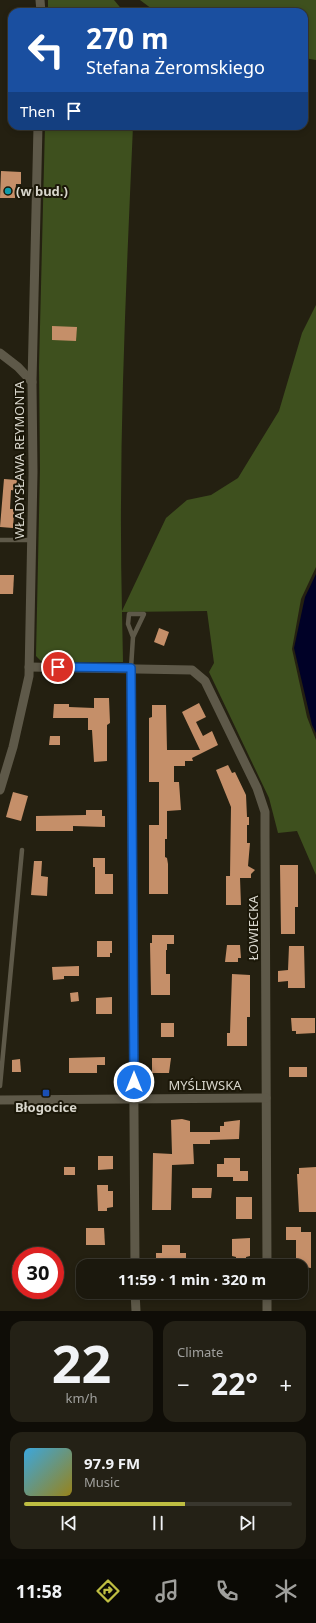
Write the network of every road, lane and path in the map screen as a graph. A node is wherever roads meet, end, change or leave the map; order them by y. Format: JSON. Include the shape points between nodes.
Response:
{"nodes":[{"id":1,"x":38,"y":130,"type":"edge"},
{"id":2,"x":0,"y":353,"type":"edge"},
{"id":3,"x":32,"y":382,"type":"junction"},
{"id":4,"x":0,"y":540,"type":"edge"},
{"id":5,"x":32,"y":540,"type":"junction"},
{"id":6,"x":133,"y":637,"type":"junction"},
{"id":7,"x":29,"y":667,"type":"junction"},
{"id":8,"x":131,"y":668,"type":"junction"},
{"id":9,"x":0,"y":790,"type":"edge"},
{"id":10,"x":22,"y":850,"type":"dead end"},
{"id":11,"x":0,"y":1086,"type":"edge"},
{"id":12,"x":134,"y":1098,"type":"junction"},
{"id":13,"x":266,"y":1098,"type":"junction"},
{"id":14,"x":0,"y":1100,"type":"edge"},
{"id":15,"x":135,"y":1259,"type":"edge"},
{"id":16,"x":267,"y":1259,"type":"edge"},
{"id":17,"x":135,"y":1299,"type":"edge"},
{"id":18,"x":267,"y":1299,"type":"edge"},
{"id":19,"x":136,"y":1311,"type":"edge"},
{"id":20,"x":267,"y":1311,"type":"edge"}],
"edges":[{"from":1,"to":3,"type":"street","name":"WŁADYSŁAWA REYMONTA"},
{"from":2,"to":3,"type":"street"},
{"from":3,"to":5,"type":"street","name":"WŁADYSŁAWA REYMONTA"},
{"from":4,"to":5,"type":"lane"},
{"from":5,"to":7,"type":"street","name":"WŁADYSŁAWA REYMONTA"},
{"from":6,"to":6,"type":"lane","via":[[128,624],[130,614],[144,614]]},
{"from":6,"to":8,"type":"lane"},
{"from":7,"to":8,"type":"street","name":"ŁOWIECKA"},
{"from":7,"to":9,"type":"street","name":"WŁADYSŁAWA REYMONTA","via":[[13,747]]},
{"from":8,"to":12,"type":"street"},
{"from":8,"to":13,"type":"street","name":"ŁOWIECKA","via":[[192,670],[205,681],[262,802],[266,835]]},
{"from":10,"to":11,"type":"lane"},
{"from":12,"to":13,"type":"street","name":"MYŚLIWSKA"},
{"from":12,"to":14,"type":"street","name":"MYŚLIWSKA"},
{"from":12,"to":15,"type":"street"},
{"from":13,"to":16,"type":"street","name":"ŁOWIECKA"},
{"from":17,"to":19,"type":"street"},
{"from":18,"to":20,"type":"street"}]}
